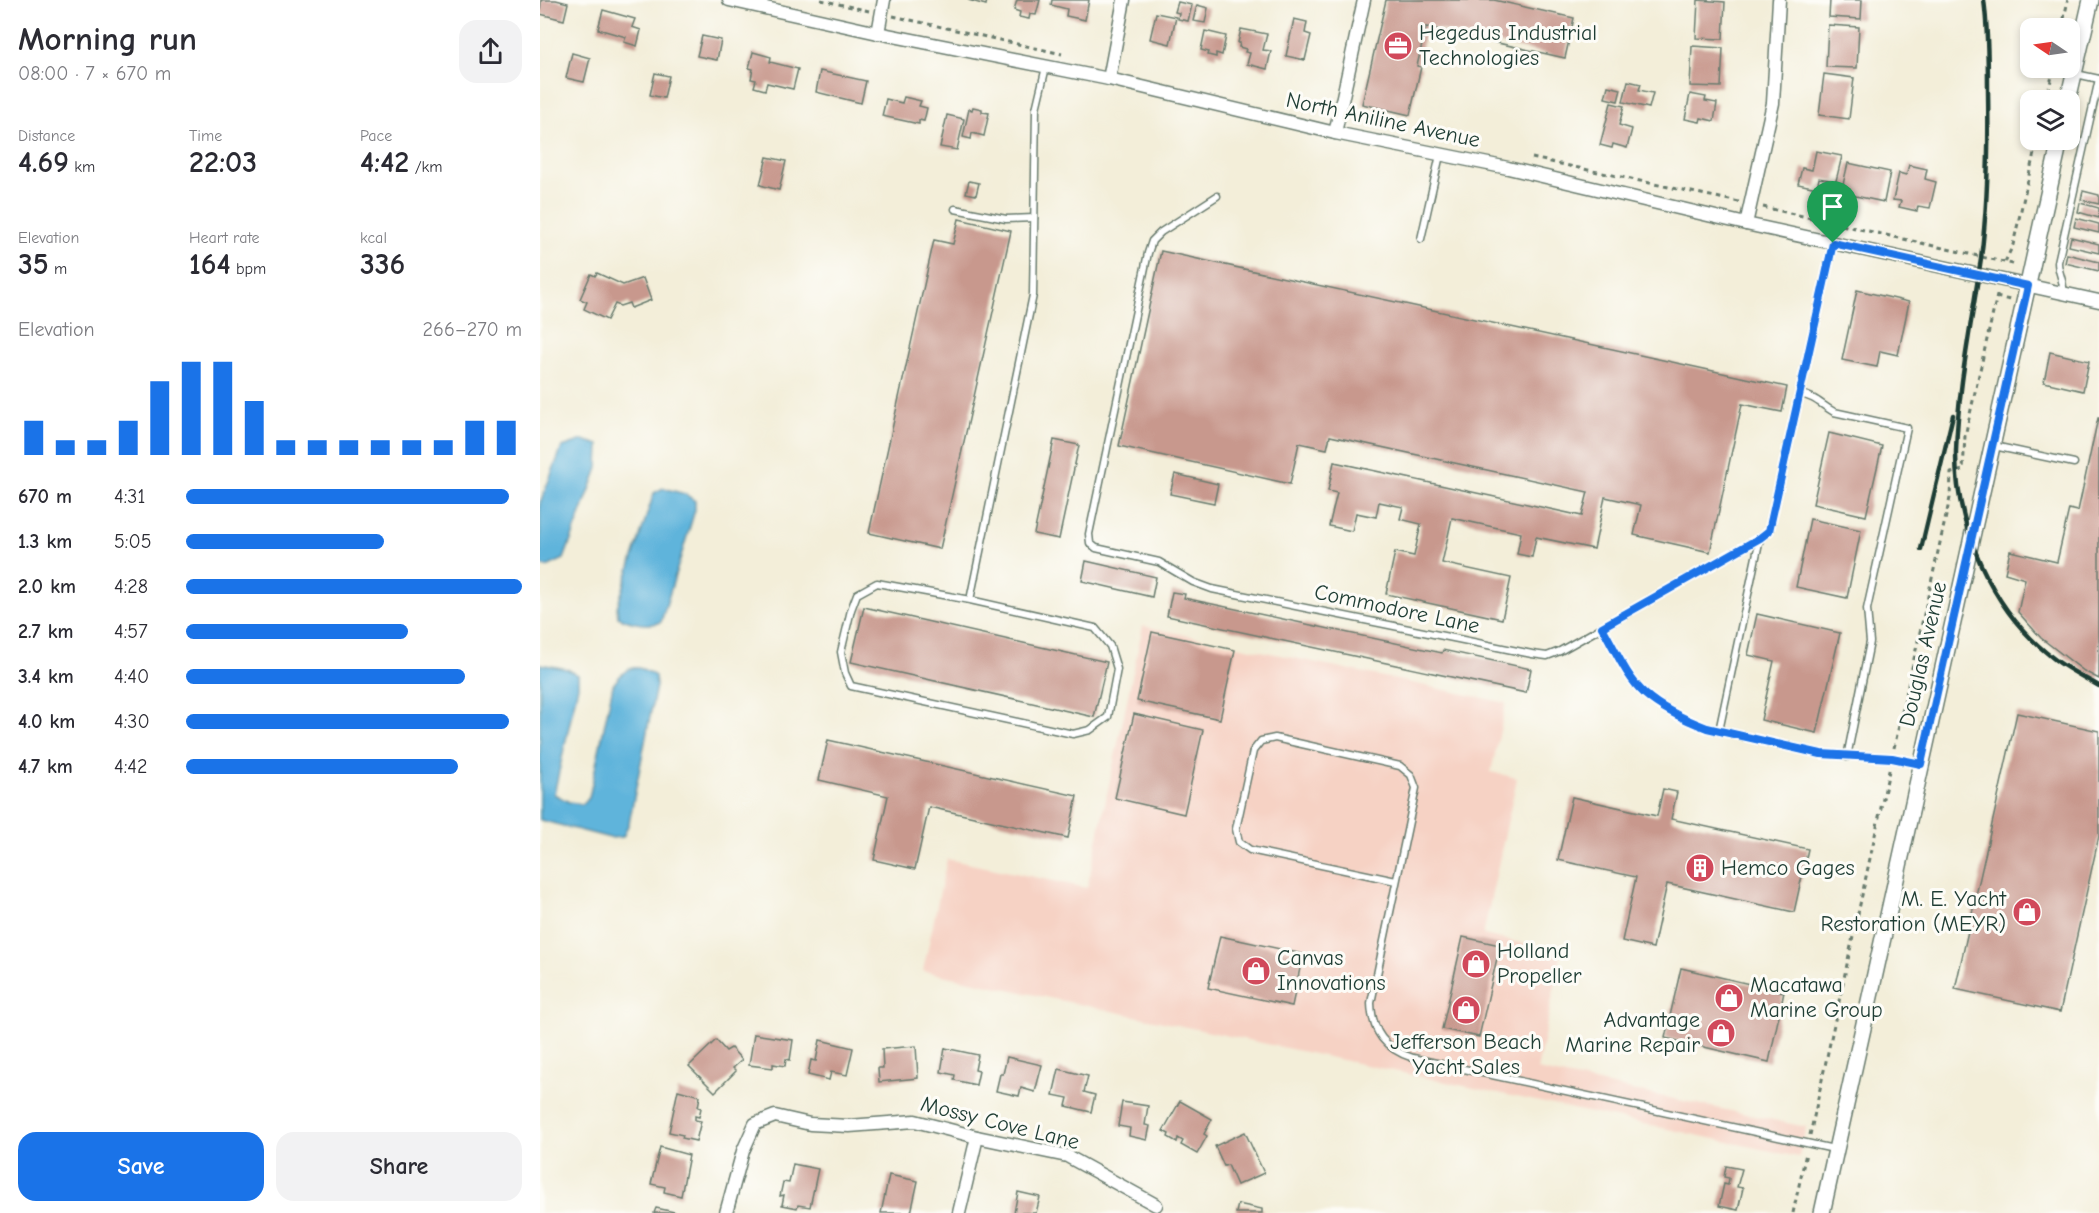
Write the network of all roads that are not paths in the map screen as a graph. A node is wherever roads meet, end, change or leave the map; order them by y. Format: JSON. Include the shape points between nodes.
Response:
{"nodes":[{"id":1,"x":729,"y":0,"type":"edge"},
{"id":2,"x":884,"y":0,"type":"edge"},
{"id":3,"x":1124,"y":0,"type":"edge"},
{"id":4,"x":1364,"y":0,"type":"edge"},
{"id":5,"x":1779,"y":0,"type":"edge"},
{"id":6,"x":2091,"y":0,"type":"edge"},
{"id":7,"x":878,"y":33,"type":"junction"},
{"id":8,"x":2080,"y":47,"type":"edge"},
{"id":9,"x":1046,"y":66,"type":"junction"},
{"id":10,"x":2080,"y":74,"type":"edge"},
{"id":11,"x":1109,"y":79,"type":"junction"},
{"id":12,"x":2099,"y":79,"type":"edge"},
{"id":13,"x":1335,"y":133,"type":"junction"},
{"id":14,"x":2058,"y":150,"type":"edge"},
{"id":15,"x":1440,"y":155,"type":"junction"},
{"id":16,"x":1217,"y":196,"type":"dead end"},
{"id":17,"x":956,"y":209,"type":"dead end"},
{"id":18,"x":1034,"y":218,"type":"junction"},
{"id":19,"x":1746,"y":224,"type":"junction"},
{"id":20,"x":1421,"y":239,"type":"dead end"},
{"id":21,"x":1833,"y":243,"type":"junction"},
{"id":22,"x":2028,"y":286,"type":"junction"},
{"id":23,"x":2057,"y":292,"type":"junction"},
{"id":24,"x":2099,"y":301,"type":"edge"},
{"id":25,"x":1800,"y":394,"type":"junction"},
{"id":26,"x":1994,"y":446,"type":"junction"},
{"id":27,"x":2074,"y":462,"type":"dead end"},
{"id":28,"x":1760,"y":538,"type":"junction"},
{"id":29,"x":970,"y":600,"type":"junction"},
{"id":30,"x":1602,"y":627,"type":"junction"},
{"id":31,"x":1719,"y":731,"type":"junction"},
{"id":32,"x":1847,"y":757,"type":"junction"},
{"id":33,"x":1921,"y":764,"type":"junction"},
{"id":34,"x":1396,"y":881,"type":"junction"},
{"id":35,"x":977,"y":1137,"type":"junction"},
{"id":36,"x":1836,"y":1150,"type":"junction"},
{"id":37,"x":1156,"y":1204,"type":"dead end"},
{"id":38,"x":726,"y":1213,"type":"edge"},
{"id":39,"x":959,"y":1213,"type":"edge"},
{"id":40,"x":1822,"y":1213,"type":"edge"}],
"edges":[{"from":1,"to":7,"type":"street","name":"North Aniline Avenue"},
{"from":2,"to":7,"type":"street"},
{"from":3,"to":11,"type":"street"},
{"from":4,"to":13,"type":"street"},
{"from":5,"to":19,"type":"street","via":[[1773,103]]},
{"from":6,"to":8,"type":"street"},
{"from":7,"to":9,"type":"street","name":"North Aniline Avenue"},
{"from":9,"to":11,"type":"street","name":"North Aniline Avenue"},
{"from":9,"to":18,"type":"lane","via":[[1036,109]]},
{"from":10,"to":12,"type":"lane"},
{"from":11,"to":13,"type":"street","name":"North Aniline Avenue"},
{"from":12,"to":23,"type":"lane","via":[[2058,262],[2064,282]]},
{"from":13,"to":15,"type":"street","name":"North Aniline Avenue"},
{"from":14,"to":22,"type":"street","name":"Douglas Avenue"},
{"from":15,"to":19,"type":"street","name":"North Aniline Avenue"},
{"from":15,"to":20,"type":"lane"},
{"from":16,"to":30,"type":"lane","name":"Commodore Lane","via":[[1152,241],[1090,543],[1096,548],[1159,562],[1212,589],[1532,654],[1547,656],[1560,651]]},
{"from":17,"to":18,"type":"lane","via":[[1006,219]]},
{"from":18,"to":29,"type":"lane","via":[[1033,295]]},
{"from":19,"to":21,"type":"street","name":"North Aniline Avenue"},
{"from":21,"to":22,"type":"street","name":"North Aniline Avenue"},
{"from":21,"to":25,"type":"lane"},
{"from":22,"to":23,"type":"street","name":"North Aniline Avenue"},
{"from":22,"to":26,"type":"street","name":"Douglas Avenue"},
{"from":23,"to":24,"type":"street","name":"North Aniline Avenue"},
{"from":25,"to":28,"type":"lane","via":[[1773,519],[1769,531]]},
{"from":25,"to":32,"type":"lane","via":[[1816,399],[1834,412],[1907,428],[1867,609],[1870,642]]},
{"from":26,"to":27,"type":"lane"},
{"from":26,"to":33,"type":"street","name":"Douglas Avenue"},
{"from":28,"to":30,"type":"lane","name":"Commodore Lane"},
{"from":28,"to":31,"type":"lane"},
{"from":29,"to":29,"type":"lane","via":[[877,583],[857,594],[842,652],[851,686],[1073,734],[1090,730],[1108,717],[1117,669],[1110,646],[1095,628]]},
{"from":30,"to":31,"type":"lane","via":[[1644,693],[1677,715]]},
{"from":31,"to":32,"type":"lane"},
{"from":32,"to":33,"type":"lane","via":[[1892,758]]},
{"from":33,"to":36,"type":"street","name":"Douglas Avenue"},
{"from":34,"to":34,"type":"lane","via":[[1416,788],[1411,774],[1400,766],[1275,738],[1261,741],[1252,752],[1236,829],[1239,842],[1250,850]]},
{"from":34,"to":36,"type":"lane","via":[[1371,1003],[1378,1035],[1394,1050],[1413,1058]]},
{"from":35,"to":37,"type":"street","name":"Mossy Cove Lane","via":[[1067,1156]]},
{"from":35,"to":38,"type":"street","name":"Mossy Cove Lane","via":[[915,1121],[849,1126],[810,1124],[776,1116],[755,1124],[743,1151]]},
{"from":35,"to":39,"type":"street"},
{"from":36,"to":40,"type":"street","name":"Douglas Avenue"}]}
